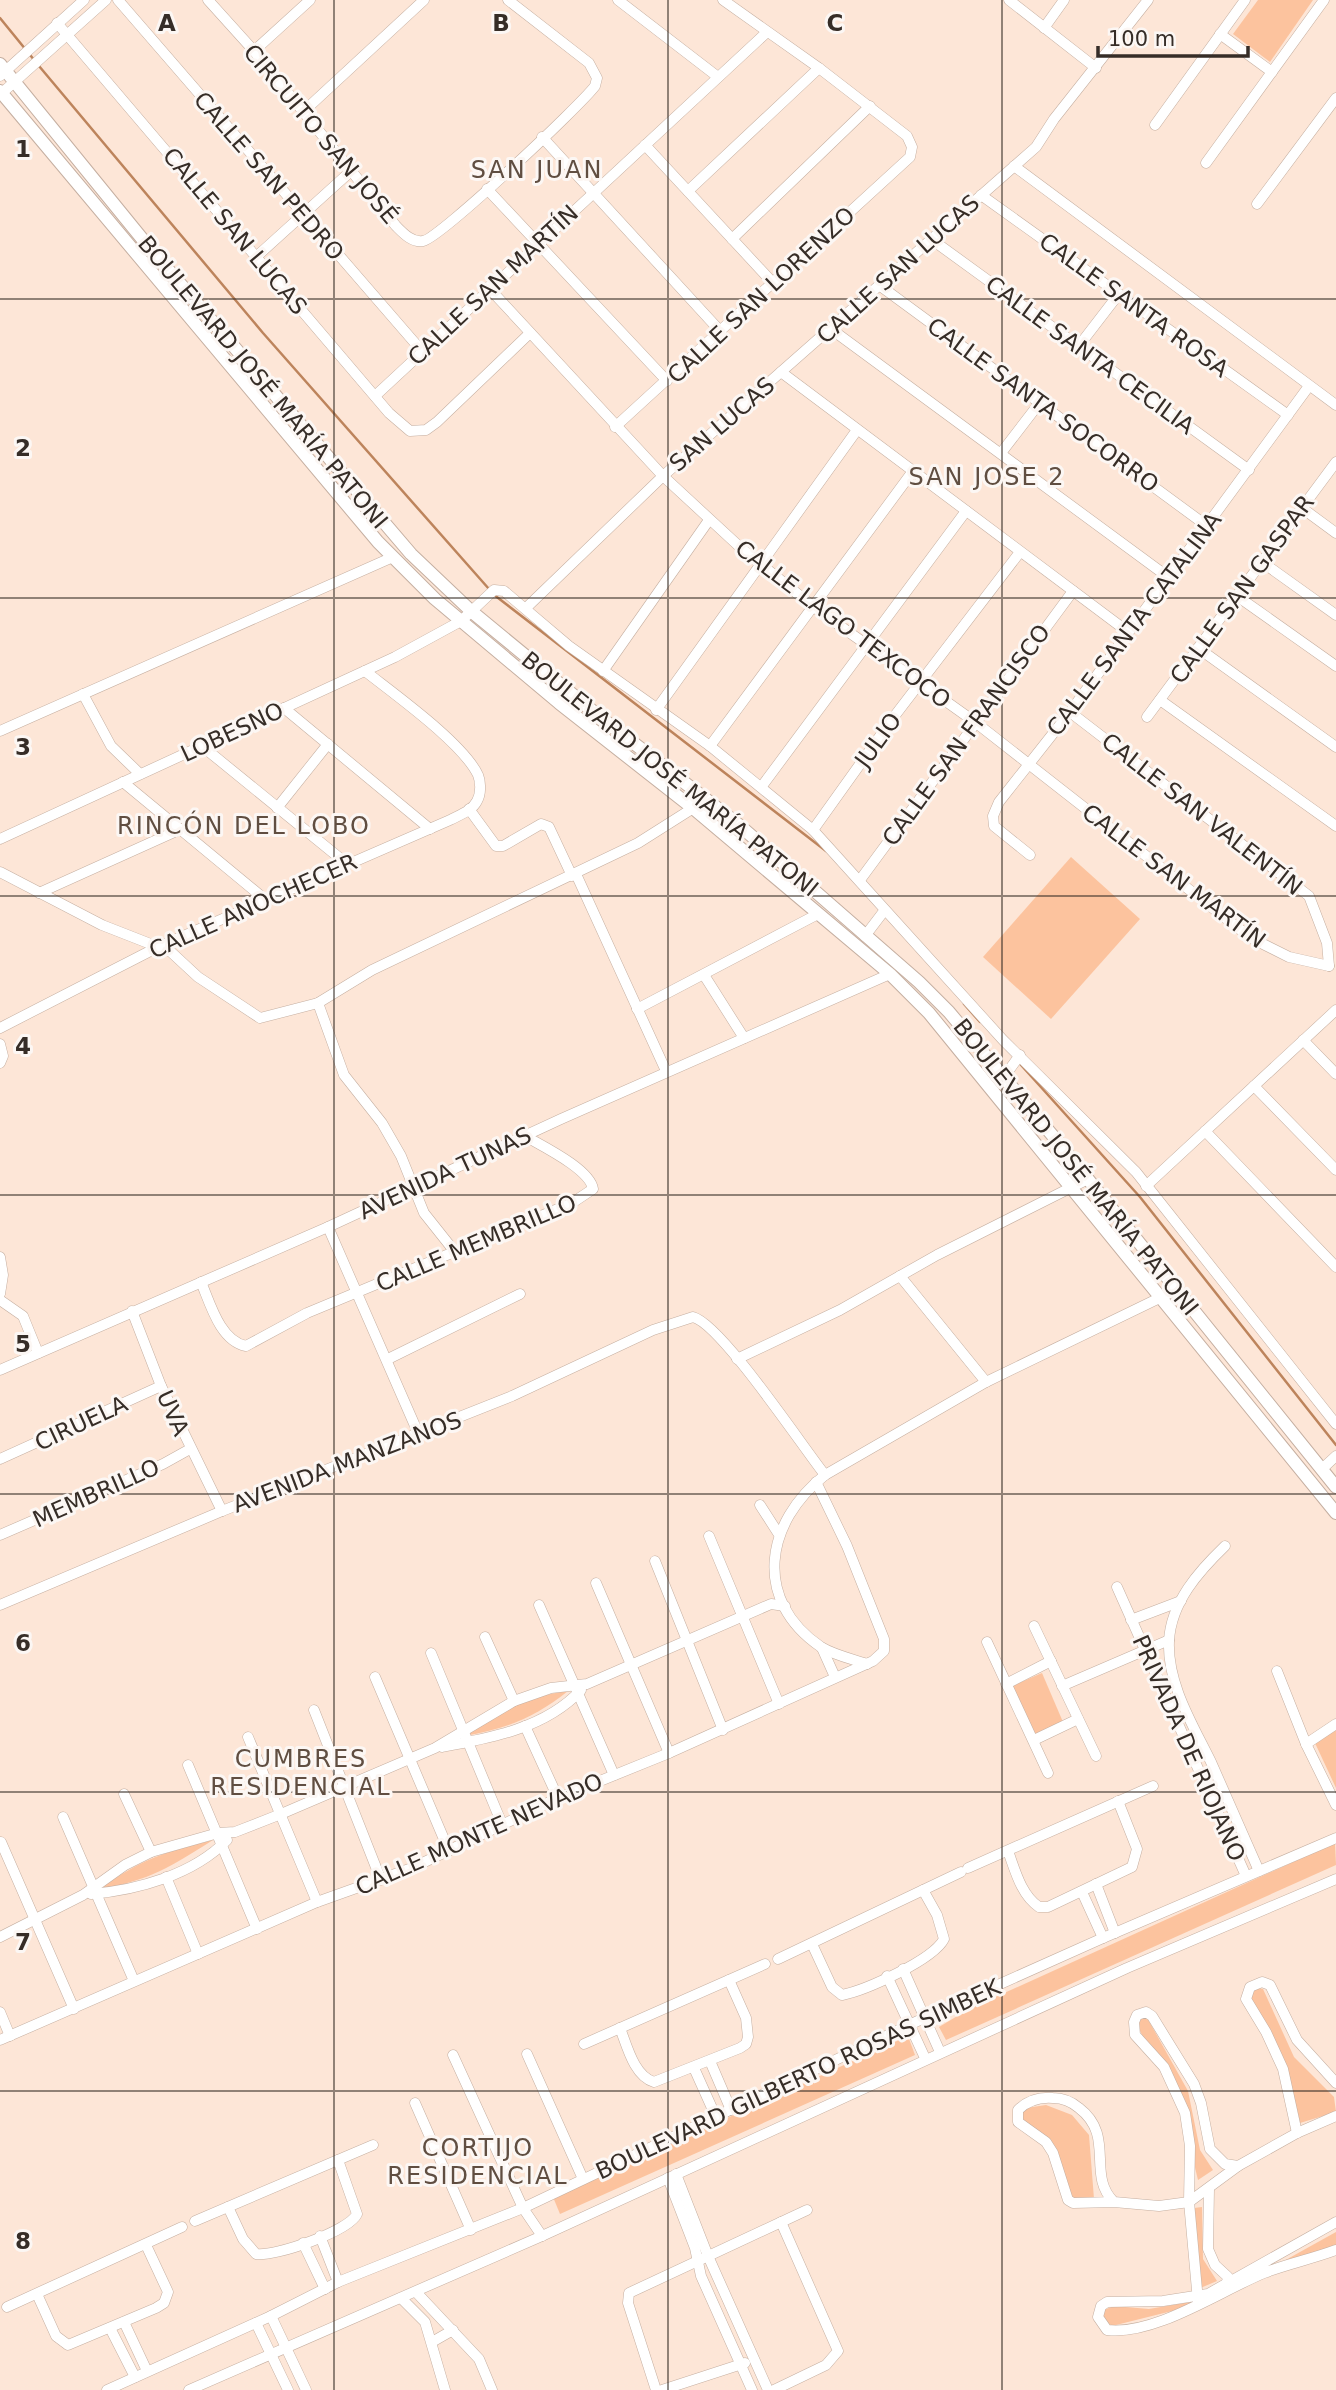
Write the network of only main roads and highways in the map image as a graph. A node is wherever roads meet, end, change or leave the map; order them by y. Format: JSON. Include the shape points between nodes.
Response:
{"nodes":[{"id":1,"x":5,"y":68,"type":"edge"},
{"id":2,"x":1,"y":92,"type":"edge"},
{"id":3,"x":751,"y":836,"type":"junction"},
{"id":4,"x":740,"y":848,"type":"junction"},
{"id":5,"x":1336,"y":1488,"type":"edge"},
{"id":6,"x":1336,"y":1513,"type":"edge"}],
"edges":[{"from":1,"to":3,"type":"main road","name":"BOULEVARD JOSÉ MARÍA PATONI","via":[[19,78],[148,246],[384,526],[471,611]]},
{"from":2,"to":4,"type":"main road","name":"BOULEVARD JOSÉ MARÍA PATONI","via":[[393,557],[461,621]]},
{"from":3,"to":4,"type":"main road"},
{"from":3,"to":5,"type":"main road","name":"BOULEVARD JOSÉ MARÍA PATONI","via":[[933,996],[1008,1072]]},
{"from":4,"to":6,"type":"main road","name":"BOULEVARD JOSÉ MARÍA PATONI","via":[[890,974],[953,1041]]}]}
